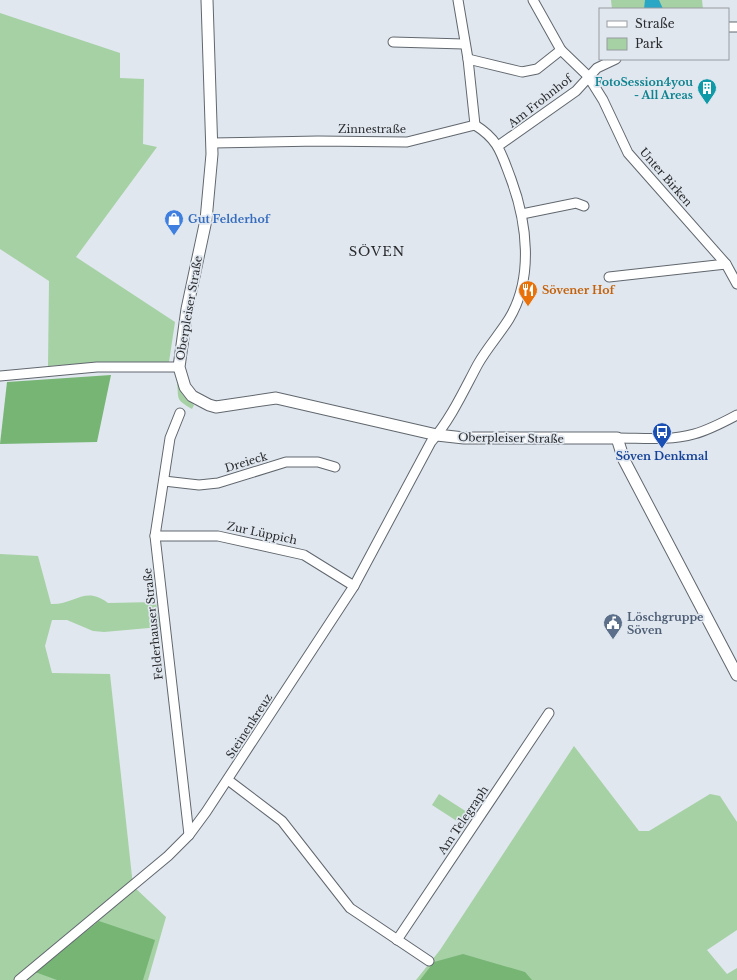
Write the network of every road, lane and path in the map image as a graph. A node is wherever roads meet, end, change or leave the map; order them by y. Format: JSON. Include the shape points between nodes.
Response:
{"nodes":[{"id":1,"x":207,"y":0,"type":"edge"},
{"id":2,"x":458,"y":0,"type":"edge"},
{"id":3,"x":533,"y":0,"type":"edge"},
{"id":4,"x":393,"y":42,"type":"dead end"},
{"id":5,"x":464,"y":44,"type":"junction"},
{"id":6,"x":561,"y":50,"type":"junction"},
{"id":7,"x":468,"y":59,"type":"junction"},
{"id":8,"x":614,"y":60,"type":"edge"},
{"id":9,"x":588,"y":76,"type":"junction"},
{"id":10,"x":475,"y":125,"type":"junction"},
{"id":11,"x":212,"y":143,"type":"junction"},
{"id":12,"x":498,"y":146,"type":"junction"},
{"id":13,"x":584,"y":206,"type":"dead end"},
{"id":14,"x":522,"y":214,"type":"junction"},
{"id":15,"x":726,"y":264,"type":"junction"},
{"id":16,"x":609,"y":277,"type":"dead end"},
{"id":17,"x":737,"y":284,"type":"edge"},
{"id":18,"x":179,"y":367,"type":"junction"},
{"id":19,"x":0,"y":376,"type":"edge"},
{"id":20,"x":180,"y":413,"type":"dead end"},
{"id":21,"x":737,"y":415,"type":"edge"},
{"id":22,"x":437,"y":435,"type":"junction"},
{"id":23,"x":617,"y":438,"type":"junction"},
{"id":24,"x":335,"y":467,"type":"dead end"},
{"id":25,"x":164,"y":481,"type":"junction"},
{"id":26,"x":155,"y":536,"type":"junction"},
{"id":27,"x":354,"y":586,"type":"junction"},
{"id":28,"x":737,"y":675,"type":"edge"},
{"id":29,"x":549,"y":712,"type":"dead end"},
{"id":30,"x":228,"y":780,"type":"junction"},
{"id":31,"x":189,"y":835,"type":"junction"},
{"id":32,"x":397,"y":940,"type":"junction"},
{"id":33,"x":429,"y":961,"type":"dead end"},
{"id":34,"x":19,"y":980,"type":"edge"}],
"edges":[{"from":1,"to":11,"type":"main road","name":"Oberpleiser Straße"},
{"from":2,"to":5,"type":"street"},
{"from":3,"to":6,"type":"street","name":"Unter Birken"},
{"from":4,"to":5,"type":"street"},
{"from":5,"to":7,"type":"street"},
{"from":6,"to":7,"type":"street","via":[[537,69],[522,72]]},
{"from":6,"to":9,"type":"street","name":"Unter Birken"},
{"from":7,"to":10,"type":"street"},
{"from":8,"to":9,"type":"street","name":"Am Frohnhof","via":[[597,68]]},
{"from":9,"to":12,"type":"street","name":"Am Frohnhof","via":[[576,91]]},
{"from":9,"to":15,"type":"street","name":"Unter Birken","via":[[603,100],[628,153]]},
{"from":10,"to":11,"type":"street","name":"Zinnestraße","via":[[407,142]]},
{"from":10,"to":12,"type":"street","via":[[489,134]]},
{"from":11,"to":18,"type":"main road","name":"Oberpleiser Straße","via":[[206,220]]},
{"from":12,"to":14,"type":"street"},
{"from":13,"to":14,"type":"street","via":[[576,203]]},
{"from":14,"to":22,"type":"street","via":[[525,251],[519,296],[509,319],[484,354],[444,427]]},
{"from":15,"to":16,"type":"street"},
{"from":15,"to":17,"type":"street","name":"Unter Birken"},
{"from":18,"to":19,"type":"street","via":[[97,367]]},
{"from":18,"to":22,"type":"main road","name":"Oberpleiser Straße","via":[[185,387],[192,396],[216,407],[276,398]]},
{"from":20,"to":25,"type":"street","name":"Felderhauser Straße","via":[[170,438]]},
{"from":21,"to":23,"type":"street","via":[[696,434],[682,437]]},
{"from":22,"to":23,"type":"main road","name":"Oberpleiser Straße","via":[[464,438]]},
{"from":22,"to":27,"type":"street","name":"Steinenkreuz"},
{"from":23,"to":28,"type":"main road","via":[[624,460]]},
{"from":24,"to":25,"type":"street","name":"Dreieck","via":[[318,462],[286,462],[218,483],[199,485]]},
{"from":25,"to":26,"type":"street","name":"Felderhauser Straße"},
{"from":26,"to":27,"type":"street","name":"Zur Lüppich","via":[[218,536],[304,555]]},
{"from":26,"to":31,"type":"street","name":"Felderhauser Straße"},
{"from":27,"to":30,"type":"street","name":"Steinenkreuz"},
{"from":29,"to":32,"type":"street","name":"Am Telegraph"},
{"from":30,"to":31,"type":"street","name":"Steinenkreuz"},
{"from":30,"to":32,"type":"street","via":[[282,821],[350,908]]},
{"from":31,"to":34,"type":"street","name":"Steinenkreuz","via":[[132,887]]},
{"from":32,"to":33,"type":"street"}]}
